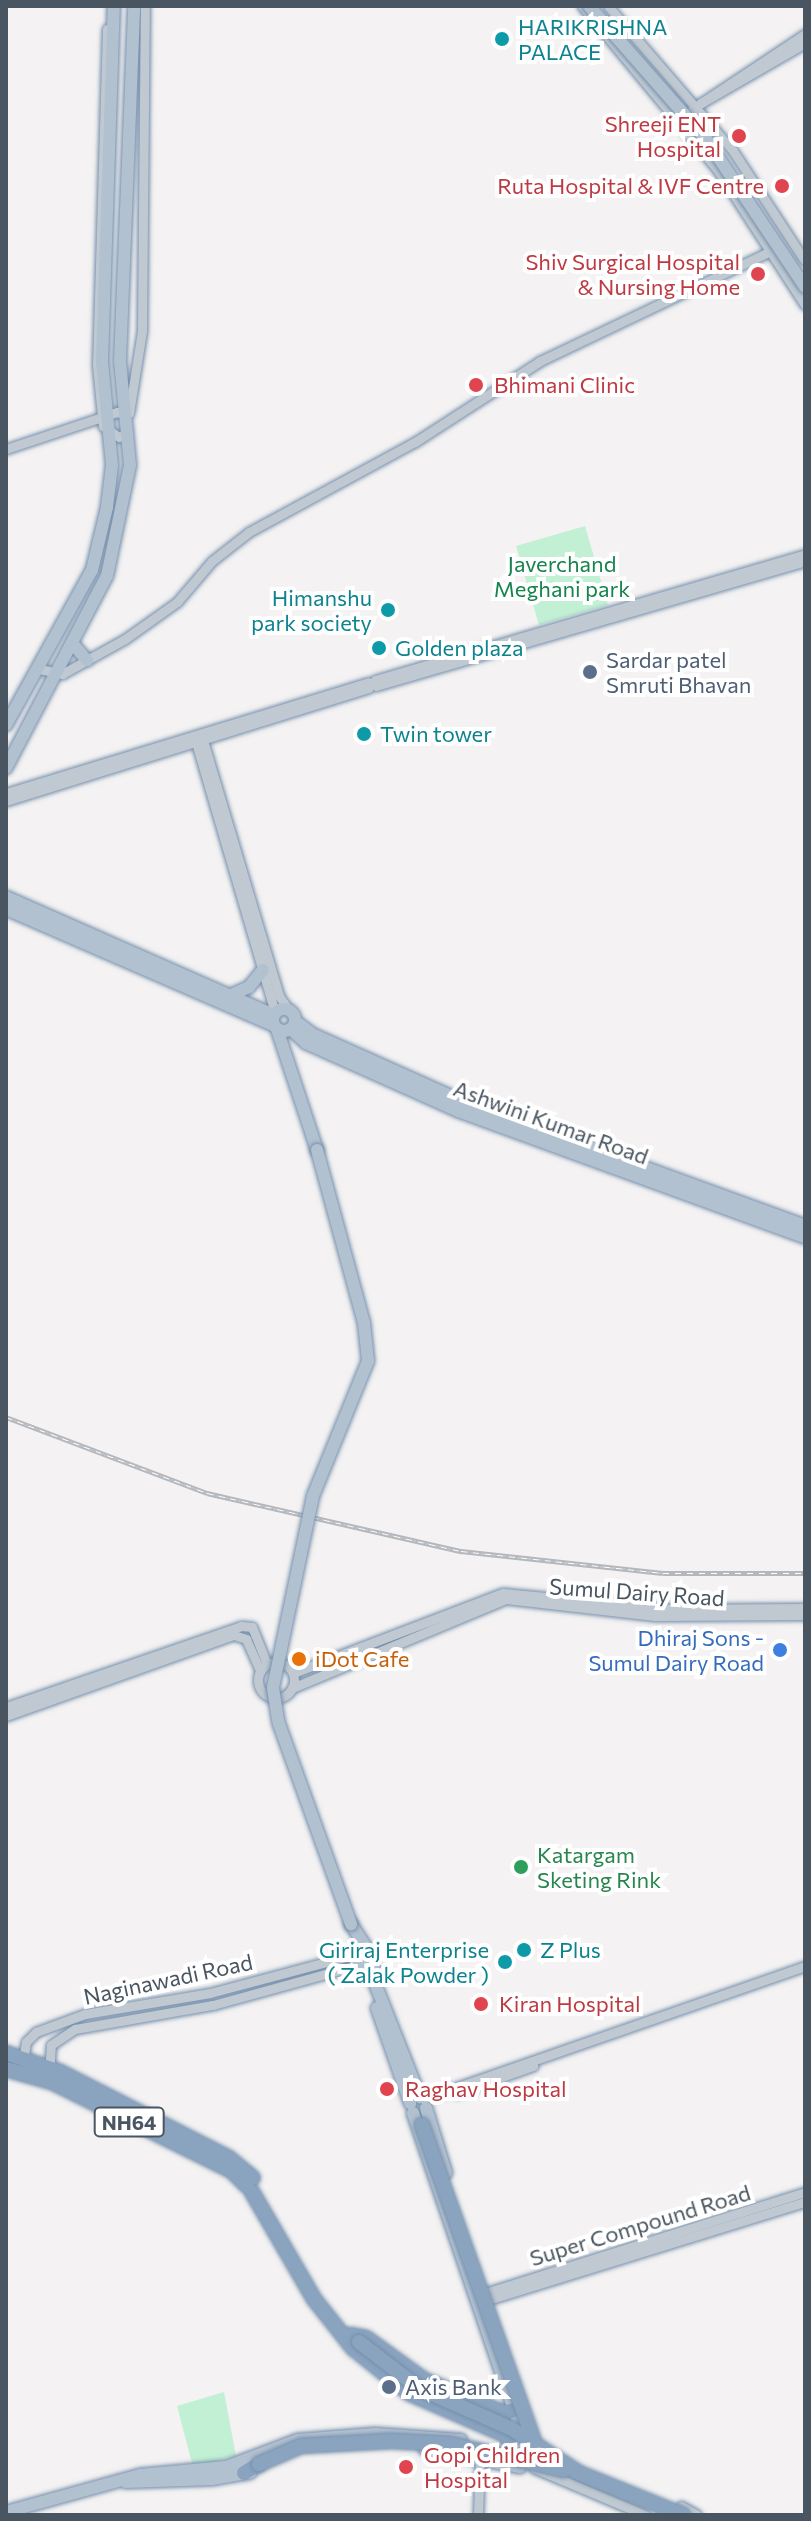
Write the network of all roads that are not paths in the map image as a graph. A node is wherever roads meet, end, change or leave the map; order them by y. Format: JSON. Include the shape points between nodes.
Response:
{"nodes":[{"id":1,"x":111,"y":6,"type":"edge"},
{"id":2,"x":134,"y":6,"type":"edge"},
{"id":3,"x":145,"y":6,"type":"edge"},
{"id":4,"x":582,"y":6,"type":"edge"},
{"id":5,"x":589,"y":6,"type":"edge"},
{"id":6,"x":598,"y":6,"type":"edge"},
{"id":7,"x":608,"y":6,"type":"edge"},
{"id":8,"x":805,"y":34,"type":"edge"},
{"id":9,"x":805,"y":43,"type":"edge"},
{"id":10,"x":698,"y":105,"type":"junction"},
{"id":11,"x":677,"y":120,"type":"junction"},
{"id":12,"x":769,"y":252,"type":"junction"},
{"id":13,"x":805,"y":261,"type":"edge"},
{"id":14,"x":805,"y":274,"type":"edge"},
{"id":15,"x":805,"y":287,"type":"edge"},
{"id":16,"x":805,"y":305,"type":"edge"},
{"id":17,"x":104,"y":419,"type":"junction"},
{"id":18,"x":127,"y":424,"type":"junction"},
{"id":19,"x":108,"y":434,"type":"junction"},
{"id":20,"x":6,"y":449,"type":"edge"},
{"id":21,"x":805,"y":554,"type":"edge"},
{"id":22,"x":805,"y":561,"type":"edge"},
{"id":23,"x":72,"y":643,"type":"junction"},
{"id":24,"x":87,"y":660,"type":"junction"},
{"id":25,"x":40,"y":669,"type":"junction"},
{"id":26,"x":55,"y":675,"type":"junction"},
{"id":27,"x":372,"y":684,"type":"junction"},
{"id":28,"x":6,"y":725,"type":"edge"},
{"id":29,"x":199,"y":738,"type":"junction"},
{"id":30,"x":6,"y":768,"type":"edge"},
{"id":31,"x":6,"y":793,"type":"edge"},
{"id":32,"x":6,"y":801,"type":"edge"},
{"id":33,"x":6,"y":897,"type":"edge"},
{"id":34,"x":6,"y":909,"type":"edge"},
{"id":35,"x":263,"y":970,"type":"junction"},
{"id":36,"x":229,"y":996,"type":"junction"},
{"id":37,"x":283,"y":1021,"type":"junction"},
{"id":38,"x":805,"y":1226,"type":"edge"},
{"id":39,"x":805,"y":1237,"type":"edge"},
{"id":40,"x":805,"y":1608,"type":"edge"},
{"id":41,"x":805,"y":1615,"type":"edge"},
{"id":42,"x":264,"y":1667,"type":"junction"},
{"id":43,"x":293,"y":1673,"type":"junction"},
{"id":44,"x":292,"y":1688,"type":"junction"},
{"id":45,"x":6,"y":1707,"type":"edge"},
{"id":46,"x":6,"y":1716,"type":"edge"},
{"id":47,"x":358,"y":1958,"type":"junction"},
{"id":48,"x":805,"y":1966,"type":"edge"},
{"id":49,"x":805,"y":1972,"type":"edge"},
{"id":50,"x":14,"y":2063,"type":"edge"},
{"id":51,"x":49,"y":2075,"type":"junction"},
{"id":52,"x":420,"y":2108,"type":"junction"},
{"id":53,"x":235,"y":2169,"type":"junction"},
{"id":54,"x":805,"y":2192,"type":"edge"},
{"id":55,"x":805,"y":2202,"type":"edge"},
{"id":56,"x":486,"y":2297,"type":"junction"},
{"id":57,"x":354,"y":2342,"type":"junction"},
{"id":58,"x":514,"y":2410,"type":"junction"},
{"id":59,"x":514,"y":2445,"type":"junction"},
{"id":60,"x":539,"y":2446,"type":"junction"},
{"id":61,"x":480,"y":2459,"type":"junction"},
{"id":62,"x":526,"y":2467,"type":"junction"},
{"id":63,"x":564,"y":2470,"type":"junction"},
{"id":64,"x":244,"y":2473,"type":"junction"},
{"id":65,"x":122,"y":2482,"type":"junction"},
{"id":66,"x":678,"y":2511,"type":"edge"},
{"id":67,"x":8,"y":2513,"type":"edge"},
{"id":68,"x":478,"y":2515,"type":"edge"},
{"id":69,"x":645,"y":2515,"type":"edge"},
{"id":70,"x":697,"y":2515,"type":"edge"}],
"edges":[{"from":1,"to":17,"type":"main road"},
{"from":2,"to":18,"type":"main road","via":[[120,361]]},
{"from":3,"to":18,"type":"street","via":[[142,331]]},
{"from":4,"to":11,"type":"street"},
{"from":5,"to":15,"type":"main road","bridge":true,"via":[[706,139]]},
{"from":6,"to":14,"type":"main road","via":[[712,135]]},
{"from":7,"to":10,"type":"street"},
{"from":8,"to":10,"type":"street"},
{"from":9,"to":10,"type":"street"},
{"from":10,"to":11,"type":"street"},
{"from":10,"to":13,"type":"street"},
{"from":11,"to":12,"type":"street","via":[[717,169]]},
{"from":12,"to":16,"type":"street"},
{"from":12,"to":24,"type":"street","via":[[540,361],[415,442],[249,532],[212,561],[177,602]]},
{"from":17,"to":18,"type":"street"},
{"from":17,"to":19,"type":"main road"},
{"from":17,"to":20,"type":"street"},
{"from":18,"to":19,"type":"street"},
{"from":18,"to":23,"type":"main road","via":[[130,465],[114,556]]},
{"from":19,"to":25,"type":"main road","via":[[112,465],[102,538],[92,570]]},
{"from":21,"to":27,"type":"street"},
{"from":22,"to":27,"type":"street"},
{"from":23,"to":24,"type":"main road"},
{"from":23,"to":26,"type":"main road"},
{"from":24,"to":26,"type":"street"},
{"from":25,"to":26,"type":"street"},
{"from":25,"to":28,"type":"main road"},
{"from":26,"to":30,"type":"main road"},
{"from":27,"to":29,"type":"street"},
{"from":29,"to":31,"type":"street"},
{"from":29,"to":32,"type":"street"},
{"from":29,"to":35,"type":"street"},
{"from":29,"to":37,"type":"street"},
{"from":33,"to":36,"type":"main road","name":"Ashwini Kumar Road"},
{"from":34,"to":37,"type":"main road","name":"Ashwini Kumar Road"},
{"from":35,"to":36,"type":"main road","via":[[249,987]]},
{"from":35,"to":37,"type":"street"},
{"from":36,"to":37,"type":"main road","name":"Ashwini Kumar Road"},
{"from":37,"to":38,"type":"main road","name":"Ashwini Kumar Road","via":[[462,1101]]},
{"from":37,"to":39,"type":"main road","name":"Ashwini Kumar Road","via":[[306,1043],[458,1111]]},
{"from":37,"to":47,"type":"main road","bridge":true,"via":[[364,1323],[368,1361],[313,1496],[273,1688],[279,1724],[351,1924]]},
{"from":40,"to":43,"type":"street","via":[[671,1609],[503,1593]]},
{"from":41,"to":44,"type":"street","name":"Sumul Dairy Road","via":[[655,1616],[506,1599]]},
{"from":42,"to":43,"type":"street","via":[[282,1663]]},
{"from":42,"to":44,"type":"street","via":[[259,1686],[266,1695],[280,1697]]},
{"from":42,"to":45,"type":"street","via":[[252,1627],[241,1626]]},
{"from":42,"to":46,"type":"street","via":[[246,1639],[234,1635]]},
{"from":43,"to":44,"type":"street"},
{"from":47,"to":50,"type":"street","name":"Naginawadi Road","via":[[210,1993],[85,2014],[36,2032]]},
{"from":47,"to":51,"type":"street","name":"Naginawadi Road","via":[[213,2005],[75,2029],[51,2045]]},
{"from":47,"to":52,"type":"main road"},
{"from":47,"to":52,"type":"main road","via":[[373,1963],[374,1981]]},
{"from":48,"to":52,"type":"street"},
{"from":49,"to":52,"type":"street"},
{"from":50,"to":51,"type":"highway","number":"NH64"},
{"from":51,"to":53,"type":"highway","number":"NH64"},
{"from":51,"to":53,"type":"main road"},
{"from":52,"to":56,"type":"main road"},
{"from":52,"to":58,"type":"main road"},
{"from":52,"to":60,"type":"highway","bridge":true},
{"from":53,"to":57,"type":"highway","number":"NH64","via":[[253,2185]]},
{"from":54,"to":56,"type":"street","name":"Super Compound Road"},
{"from":55,"to":56,"type":"street","name":"Super Compound Road"},
{"from":56,"to":60,"type":"main road"},
{"from":57,"to":58,"type":"highway","via":[[366,2338],[424,2380],[504,2413]]},
{"from":57,"to":59,"type":"highway","via":[[398,2386],[508,2436]]},
{"from":57,"to":60,"type":"highway","number":"NH64","bridge":true,"via":[[419,2388]]},
{"from":57,"to":63,"type":"highway","number":"NH64","bridge":true,"via":[[400,2383],[498,2427]]},
{"from":58,"to":59,"type":"main road","via":[[520,2427]]},
{"from":59,"to":60,"type":"main road","via":[[531,2439]]},
{"from":59,"to":62,"type":"main road","via":[[513,2460]]},
{"from":59,"to":65,"type":"main road","via":[[504,2451],[432,2436],[311,2438],[226,2467],[168,2471]]},
{"from":60,"to":62,"type":"main road","via":[[541,2459]]},
{"from":60,"to":66,"type":"highway","number":"NH64","bridge":true,"via":[[579,2473]]},
{"from":61,"to":62,"type":"main road"},
{"from":61,"to":64,"type":"main road","via":[[390,2446],[336,2449],[302,2452]]},
{"from":61,"to":68,"type":"street"},
{"from":62,"to":69,"type":"street"},
{"from":63,"to":64,"type":"highway","bridge":true,"via":[[450,2444],[391,2441],[301,2446]]},
{"from":63,"to":66,"type":"highway","number":"NH64","bridge":true},
{"from":64,"to":65,"type":"main road"},
{"from":65,"to":67,"type":"main road"},
{"from":66,"to":70,"type":"street"}]}
